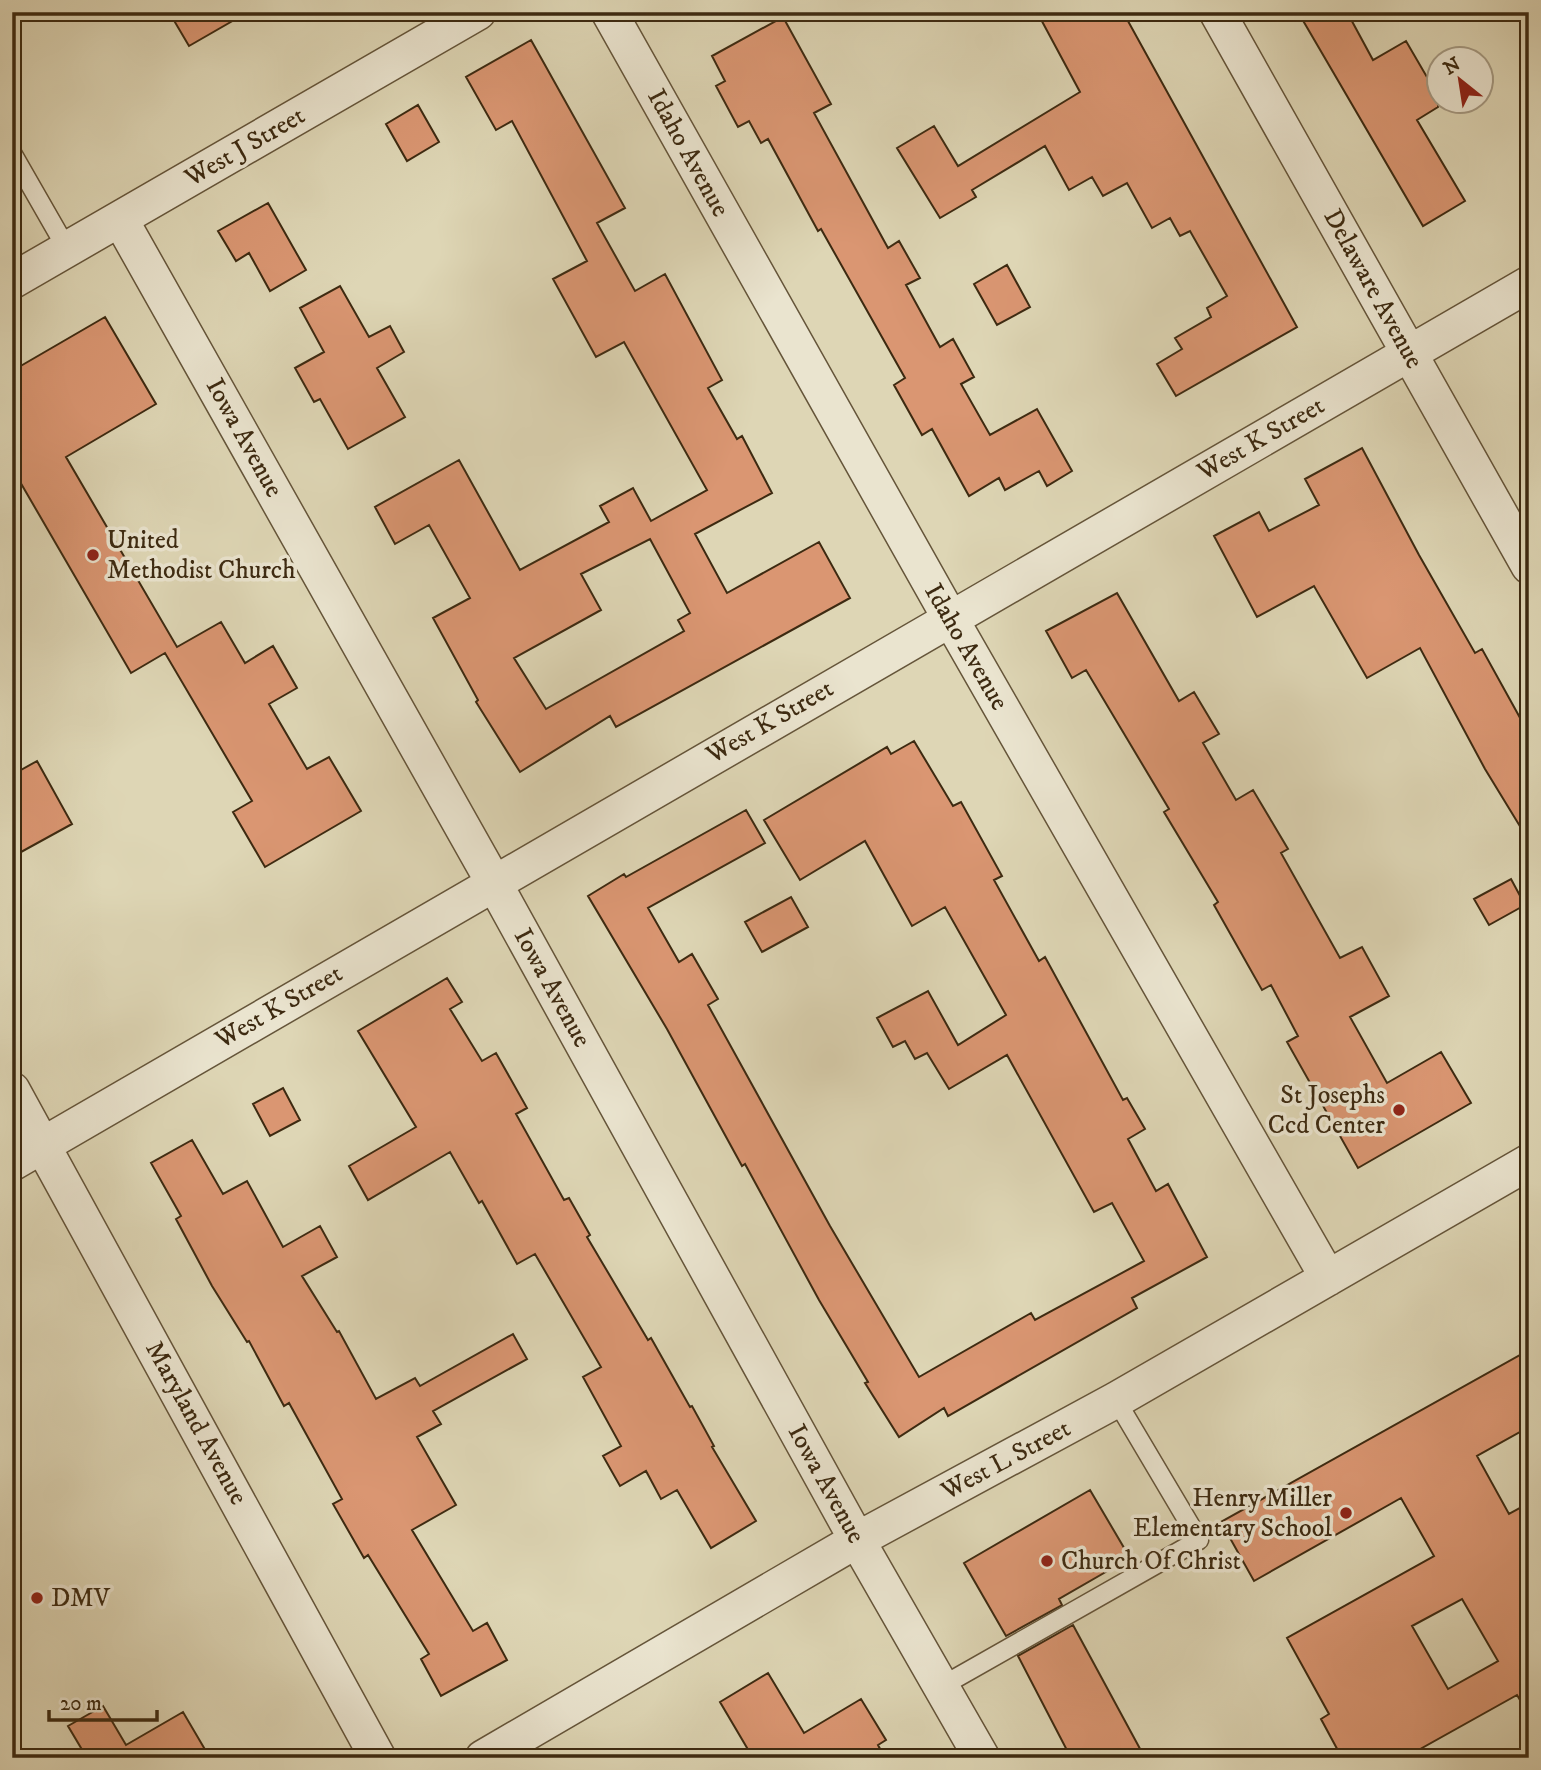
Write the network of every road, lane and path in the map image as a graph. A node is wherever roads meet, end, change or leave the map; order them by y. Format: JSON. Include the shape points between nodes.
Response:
{"nodes":[{"id":1,"x":478,"y":12,"type":"edge"},
{"id":2,"x":609,"y":12,"type":"edge"},
{"id":3,"x":1217,"y":12,"type":"edge"},
{"id":4,"x":12,"y":153,"type":"edge"},
{"id":5,"x":120,"y":219,"type":"junction"},
{"id":6,"x":67,"y":249,"type":"junction"},
{"id":7,"x":12,"y":281,"type":"edge"},
{"id":8,"x":1529,"y":284,"type":"edge"},
{"id":9,"x":1410,"y":354,"type":"junction"},
{"id":10,"x":1529,"y":566,"type":"edge"},
{"id":11,"x":950,"y":618,"type":"junction"},
{"id":12,"x":494,"y":883,"type":"junction"},
{"id":13,"x":12,"y":1090,"type":"edge"},
{"id":14,"x":43,"y":1144,"type":"junction"},
{"id":15,"x":1529,"y":1162,"type":"edge"},
{"id":16,"x":12,"y":1163,"type":"edge"},
{"id":17,"x":1328,"y":1278,"type":"junction"},
{"id":18,"x":1116,"y":1400,"type":"junction"},
{"id":19,"x":857,"y":1540,"type":"junction"},
{"id":20,"x":942,"y":1686,"type":"junction"},
{"id":21,"x":378,"y":1758,"type":"edge"},
{"id":22,"x":482,"y":1758,"type":"edge"},
{"id":23,"x":982,"y":1758,"type":"edge"}],
"edges":[{"from":1,"to":5,"type":"street","name":"West J Street"},
{"from":2,"to":11,"type":"street","name":"Idaho Avenue"},
{"from":3,"to":9,"type":"street","name":"Delaware Avenue"},
{"from":4,"to":6,"type":"lane"},
{"from":5,"to":6,"type":"street","name":"West J Street"},
{"from":5,"to":12,"type":"street","name":"Iowa Avenue"},
{"from":6,"to":7,"type":"street","name":"West J Street"},
{"from":8,"to":9,"type":"street","name":"West K Street"},
{"from":9,"to":10,"type":"street","name":"Delaware Avenue"},
{"from":9,"to":11,"type":"street","name":"West K Street"},
{"from":11,"to":12,"type":"street","name":"West K Street"},
{"from":11,"to":17,"type":"street","name":"Idaho Avenue"},
{"from":12,"to":14,"type":"street","name":"West K Street"},
{"from":12,"to":19,"type":"street","name":"Iowa Avenue"},
{"from":13,"to":14,"type":"street","name":"Maryland Avenue"},
{"from":14,"to":16,"type":"street","name":"West K Street"},
{"from":14,"to":21,"type":"street","name":"Maryland Avenue"},
{"from":15,"to":17,"type":"street","name":"West L Street"},
{"from":17,"to":18,"type":"street","name":"West L Street"},
{"from":18,"to":19,"type":"street","name":"West L Street"},
{"from":18,"to":20,"type":"lane","via":[[1199,1540]]},
{"from":19,"to":20,"type":"street","name":"Iowa Avenue"},
{"from":19,"to":22,"type":"street","name":"West L Street"},
{"from":20,"to":23,"type":"street","name":"Iowa Avenue"}]}
